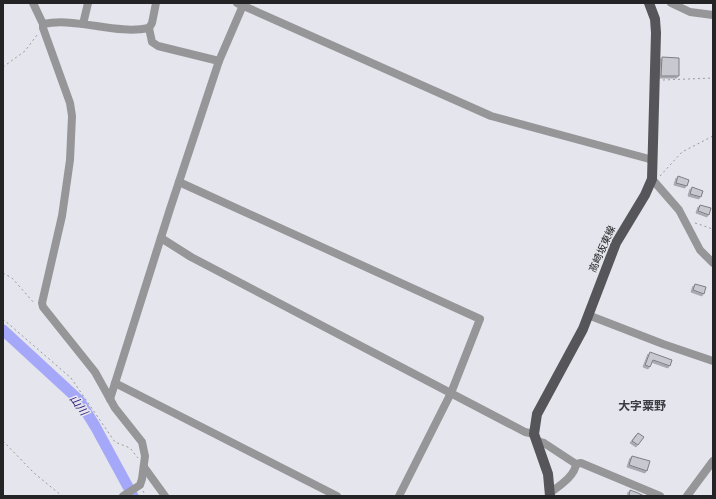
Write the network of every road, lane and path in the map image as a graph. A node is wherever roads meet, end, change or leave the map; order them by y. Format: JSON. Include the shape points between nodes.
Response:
{"nodes":[{"id":1,"x":33,"y":3,"type":"edge"},
{"id":2,"x":88,"y":3,"type":"edge"},
{"id":3,"x":156,"y":3,"type":"edge"},
{"id":4,"x":672,"y":3,"type":"edge"},
{"id":5,"x":241,"y":4,"type":"edge"},
{"id":6,"x":652,"y":6,"type":"edge"},
{"id":7,"x":713,"y":15,"type":"edge"},
{"id":8,"x":83,"y":24,"type":"junction"},
{"id":9,"x":43,"y":26,"type":"junction"},
{"id":10,"x":149,"y":28,"type":"junction"},
{"id":11,"x":219,"y":61,"type":"junction"},
{"id":12,"x":3,"y":67,"type":"edge"},
{"id":13,"x":713,"y":78,"type":"edge"},
{"id":14,"x":655,"y":80,"type":"junction"},
{"id":15,"x":713,"y":136,"type":"edge"},
{"id":16,"x":653,"y":160,"type":"junction"},
{"id":17,"x":652,"y":179,"type":"junction"},
{"id":18,"x":179,"y":182,"type":"junction"},
{"id":19,"x":686,"y":221,"type":"junction"},
{"id":20,"x":713,"y":229,"type":"edge"},
{"id":21,"x":161,"y":238,"type":"junction"},
{"id":22,"x":713,"y":263,"type":"edge"},
{"id":23,"x":3,"y":273,"type":"edge"},
{"id":24,"x":43,"y":307,"type":"junction"},
{"id":25,"x":588,"y":316,"type":"junction"},
{"id":26,"x":3,"y":319,"type":"edge"},
{"id":27,"x":713,"y":361,"type":"edge"},
{"id":28,"x":115,"y":383,"type":"junction"},
{"id":29,"x":451,"y":393,"type":"junction"},
{"id":30,"x":110,"y":399,"type":"junction"},
{"id":31,"x":535,"y":437,"type":"junction"},
{"id":32,"x":3,"y":441,"type":"edge"},
{"id":33,"x":713,"y":461,"type":"edge"},
{"id":34,"x":576,"y":464,"type":"junction"},
{"id":35,"x":144,"y":467,"type":"junction"},
{"id":36,"x":550,"y":494,"type":"edge"},
{"id":37,"x":62,"y":496,"type":"edge"},
{"id":38,"x":123,"y":496,"type":"edge"},
{"id":39,"x":165,"y":496,"type":"edge"},
{"id":40,"x":337,"y":496,"type":"edge"},
{"id":41,"x":399,"y":496,"type":"edge"},
{"id":42,"x":660,"y":496,"type":"edge"},
{"id":43,"x":687,"y":496,"type":"edge"}],
"edges":[{"from":1,"to":9,"type":"street"},
{"from":2,"to":8,"type":"street"},
{"from":3,"to":10,"type":"street"},
{"from":4,"to":7,"type":"street","via":[[690,12]]},
{"from":5,"to":11,"type":"street"},
{"from":5,"to":16,"type":"street","via":[[491,116]]},
{"from":6,"to":14,"type":"main road","name":"高崎坂東線","via":[[656,33]]},
{"from":8,"to":9,"type":"street"},
{"from":8,"to":10,"type":"street"},
{"from":9,"to":12,"type":"path","via":[[25,51]]},
{"from":9,"to":24,"type":"street","via":[[70,103],[72,116],[70,160],[62,216],[42,301]]},
{"from":10,"to":11,"type":"street","via":[[150,40],[154,44]]},
{"from":11,"to":18,"type":"street"},
{"from":13,"to":14,"type":"path"},
{"from":14,"to":16,"type":"main road","name":"高崎坂東線"},
{"from":15,"to":17,"type":"path","via":[[682,152],[660,176]]},
{"from":16,"to":17,"type":"main road","name":"高崎坂東線"},
{"from":17,"to":19,"type":"street"},
{"from":17,"to":25,"type":"main road","name":"高崎坂東線","via":[[616,243]]},
{"from":18,"to":21,"type":"street"},
{"from":18,"to":29,"type":"street","via":[[480,319]]},
{"from":19,"to":20,"type":"path"},
{"from":19,"to":22,"type":"street","via":[[700,250]]},
{"from":21,"to":28,"type":"street"},
{"from":21,"to":29,"type":"street","via":[[191,257]]},
{"from":23,"to":24,"type":"path","via":[[12,278],[29,299]]},
{"from":24,"to":30,"type":"street","via":[[95,372]]},
{"from":25,"to":27,"type":"street"},
{"from":25,"to":31,"type":"main road","name":"高崎坂東線","via":[[540,407],[535,420]]},
{"from":26,"to":35,"type":"path","via":[[71,378],[115,442],[130,448]]},
{"from":28,"to":30,"type":"street"},
{"from":28,"to":40,"type":"street"},
{"from":29,"to":31,"type":"street"},
{"from":29,"to":41,"type":"street"},
{"from":30,"to":35,"type":"street","via":[[142,442]]},
{"from":31,"to":34,"type":"street"},
{"from":31,"to":36,"type":"main road","name":"高崎坂東線","via":[[548,474]]},
{"from":32,"to":37,"type":"path","via":[[34,473]]},
{"from":33,"to":43,"type":"street"},
{"from":34,"to":36,"type":"street","via":[[563,483]]},
{"from":34,"to":42,"type":"street","via":[[581,463]]},
{"from":35,"to":38,"type":"street","via":[[140,485]]},
{"from":35,"to":39,"type":"street"}]}
